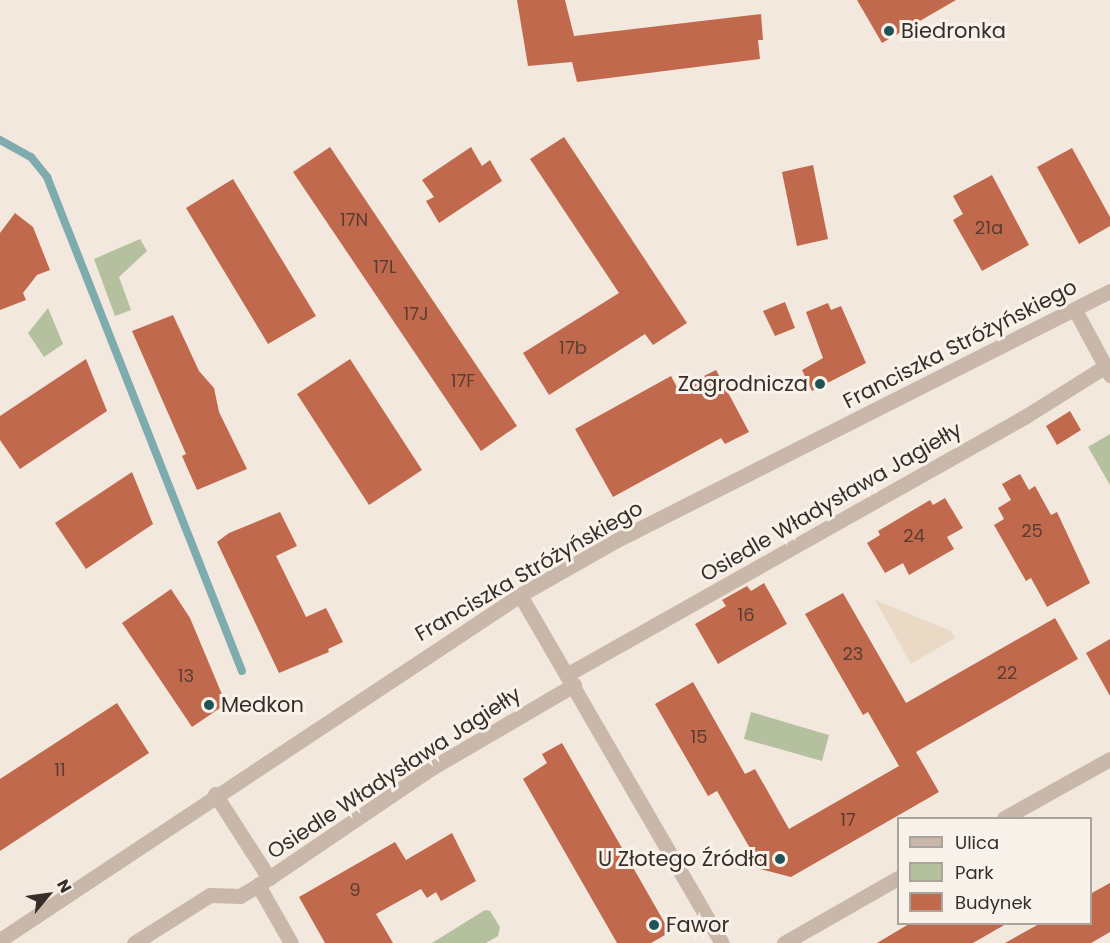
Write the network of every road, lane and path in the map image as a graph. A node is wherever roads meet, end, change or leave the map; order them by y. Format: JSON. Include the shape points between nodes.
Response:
{"nodes":[{"id":1,"x":1110,"y":291,"type":"edge"},
{"id":2,"x":1075,"y":310,"type":"junction"},
{"id":3,"x":1107,"y":371,"type":"edge"},
{"id":4,"x":520,"y":595,"type":"junction"},
{"id":5,"x":571,"y":679,"type":"junction"},
{"id":6,"x":1110,"y":759,"type":"edge"},
{"id":7,"x":215,"y":795,"type":"junction"},
{"id":8,"x":1008,"y":817,"type":"edge"},
{"id":9,"x":897,"y":879,"type":"edge"},
{"id":10,"x":263,"y":882,"type":"junction"},
{"id":11,"x":0,"y":940,"type":"edge"},
{"id":12,"x":134,"y":943,"type":"edge"},
{"id":13,"x":291,"y":943,"type":"edge"},
{"id":14,"x":722,"y":943,"type":"edge"},
{"id":15,"x":784,"y":943,"type":"edge"}],
"edges":[{"from":1,"to":2,"type":"street","name":"Franciszka Stróżyńskiego"},
{"from":2,"to":3,"type":"street"},
{"from":2,"to":4,"type":"street","name":"Franciszka Stróżyńskiego","via":[[617,540]]},
{"from":3,"to":5,"type":"street","name":"Osiedle Władysława Jagiełły"},
{"from":4,"to":5,"type":"street"},
{"from":4,"to":7,"type":"street","name":"Franciszka Stróżyńskiego"},
{"from":5,"to":10,"type":"street","name":"Osiedle Władysława Jagiełły"},
{"from":5,"to":14,"type":"street"},
{"from":6,"to":8,"type":"street"},
{"from":7,"to":10,"type":"street","name":"Osiedle Władysława Jagiełły"},
{"from":7,"to":11,"type":"street","name":"Franciszka Stróżyńskiego"},
{"from":9,"to":15,"type":"street"},
{"from":10,"to":12,"type":"street","name":"Osiedle Władysława Jagiełły","via":[[240,896],[210,895]]},
{"from":10,"to":13,"type":"street","name":"Osiedle Władysława Jagiełły"}]}
